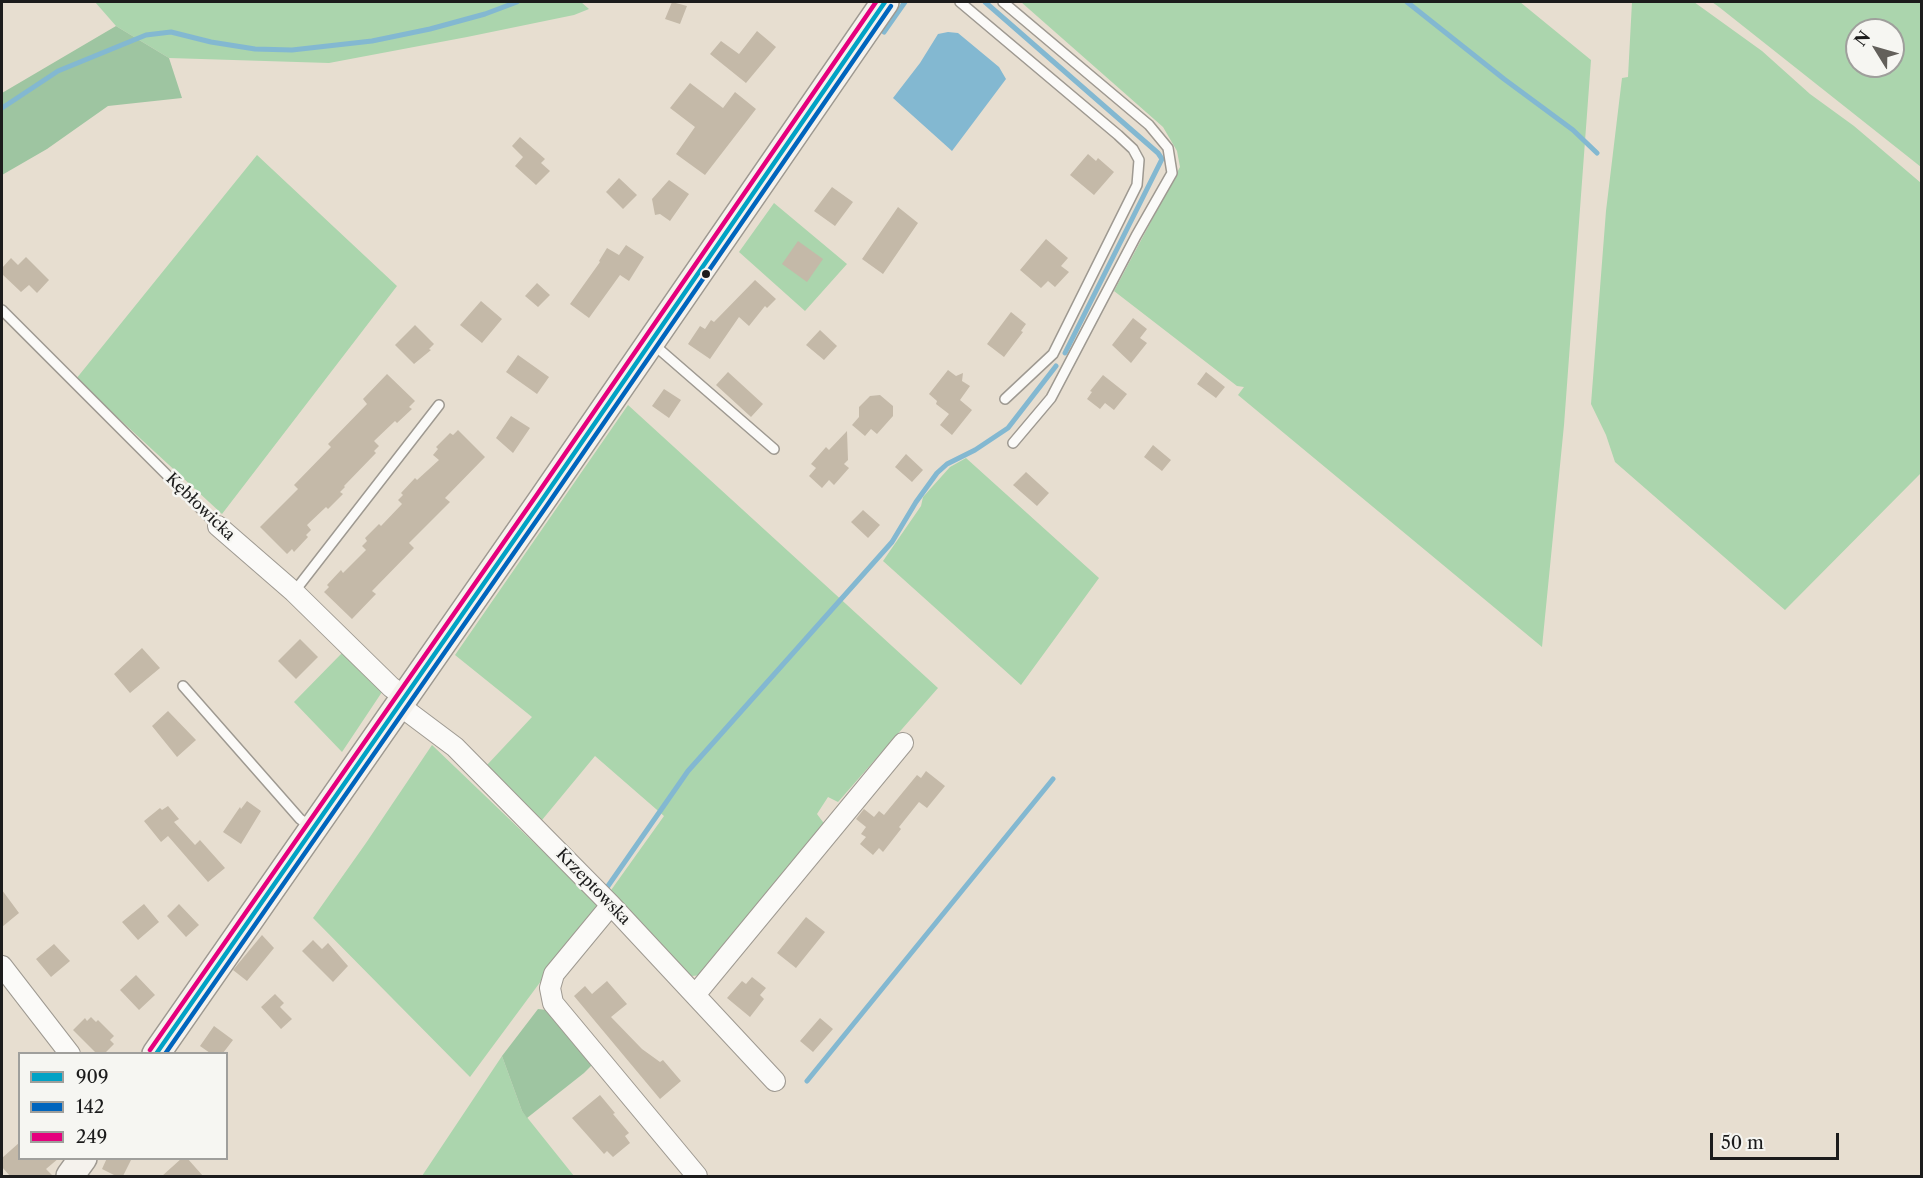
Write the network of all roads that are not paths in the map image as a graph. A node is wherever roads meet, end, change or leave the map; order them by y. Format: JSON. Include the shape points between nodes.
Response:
{"nodes":[{"id":1,"x":885,"y":2,"type":"edge"},
{"id":2,"x":960,"y":2,"type":"edge"},
{"id":3,"x":1003,"y":2,"type":"edge"},
{"id":4,"x":2,"y":310,"type":"edge"},
{"id":5,"x":650,"y":341,"type":"junction"},
{"id":6,"x":1053,"y":354,"type":"junction"},
{"id":7,"x":1069,"y":365,"type":"junction"},
{"id":8,"x":1005,"y":399,"type":"dead end"},
{"id":9,"x":439,"y":405,"type":"dead end"},
{"id":10,"x":1013,"y":443,"type":"dead end"},
{"id":11,"x":774,"y":449,"type":"dead end"},
{"id":12,"x":218,"y":526,"type":"joint"},
{"id":13,"x":294,"y":592,"type":"junction"},
{"id":14,"x":183,"y":686,"type":"dead end"},
{"id":15,"x":402,"y":701,"type":"junction"},
{"id":16,"x":903,"y":743,"type":"dead end"},
{"id":17,"x":313,"y":828,"type":"junction"},
{"id":18,"x":611,"y":905,"type":"junction"},
{"id":19,"x":2,"y":966,"type":"edge"},
{"id":20,"x":695,"y":995,"type":"junction"},
{"id":21,"x":69,"y":1052,"type":"edge"},
{"id":22,"x":157,"y":1052,"type":"edge"},
{"id":23,"x":776,"y":1082,"type":"dead end"},
{"id":24,"x":82,"y":1160,"type":"edge"},
{"id":25,"x":70,"y":1176,"type":"edge"},
{"id":26,"x":697,"y":1176,"type":"edge"}],
"edges":[{"from":1,"to":5,"type":"street"},
{"from":2,"to":6,"type":"lane","via":[[1133,148],[1139,160],[1137,185]]},
{"from":3,"to":7,"type":"lane","via":[[1149,124],[1168,148],[1172,173]]},
{"from":4,"to":12,"type":"lane","name":"Kębłowicka"},
{"from":5,"to":11,"type":"lane"},
{"from":5,"to":15,"type":"street"},
{"from":6,"to":7,"type":"lane"},
{"from":6,"to":8,"type":"lane"},
{"from":7,"to":10,"type":"lane","via":[[1051,398]]},
{"from":9,"to":13,"type":"lane"},
{"from":12,"to":13,"type":"street","name":"Kębłowicka"},
{"from":13,"to":15,"type":"street","name":"Kębłowicka"},
{"from":14,"to":17,"type":"lane","via":[[300,819]]},
{"from":15,"to":17,"type":"street"},
{"from":15,"to":18,"type":"street","name":"Krzeptowska","via":[[455,747]]},
{"from":16,"to":20,"type":"street"},
{"from":17,"to":22,"type":"street"},
{"from":18,"to":20,"type":"street","name":"Krzeptowska"},
{"from":18,"to":26,"type":"street","via":[[554,974],[550,987],[553,1003]]},
{"from":19,"to":21,"type":"street"},
{"from":20,"to":23,"type":"street","name":"Krzeptowska"},
{"from":24,"to":25,"type":"street"}]}
